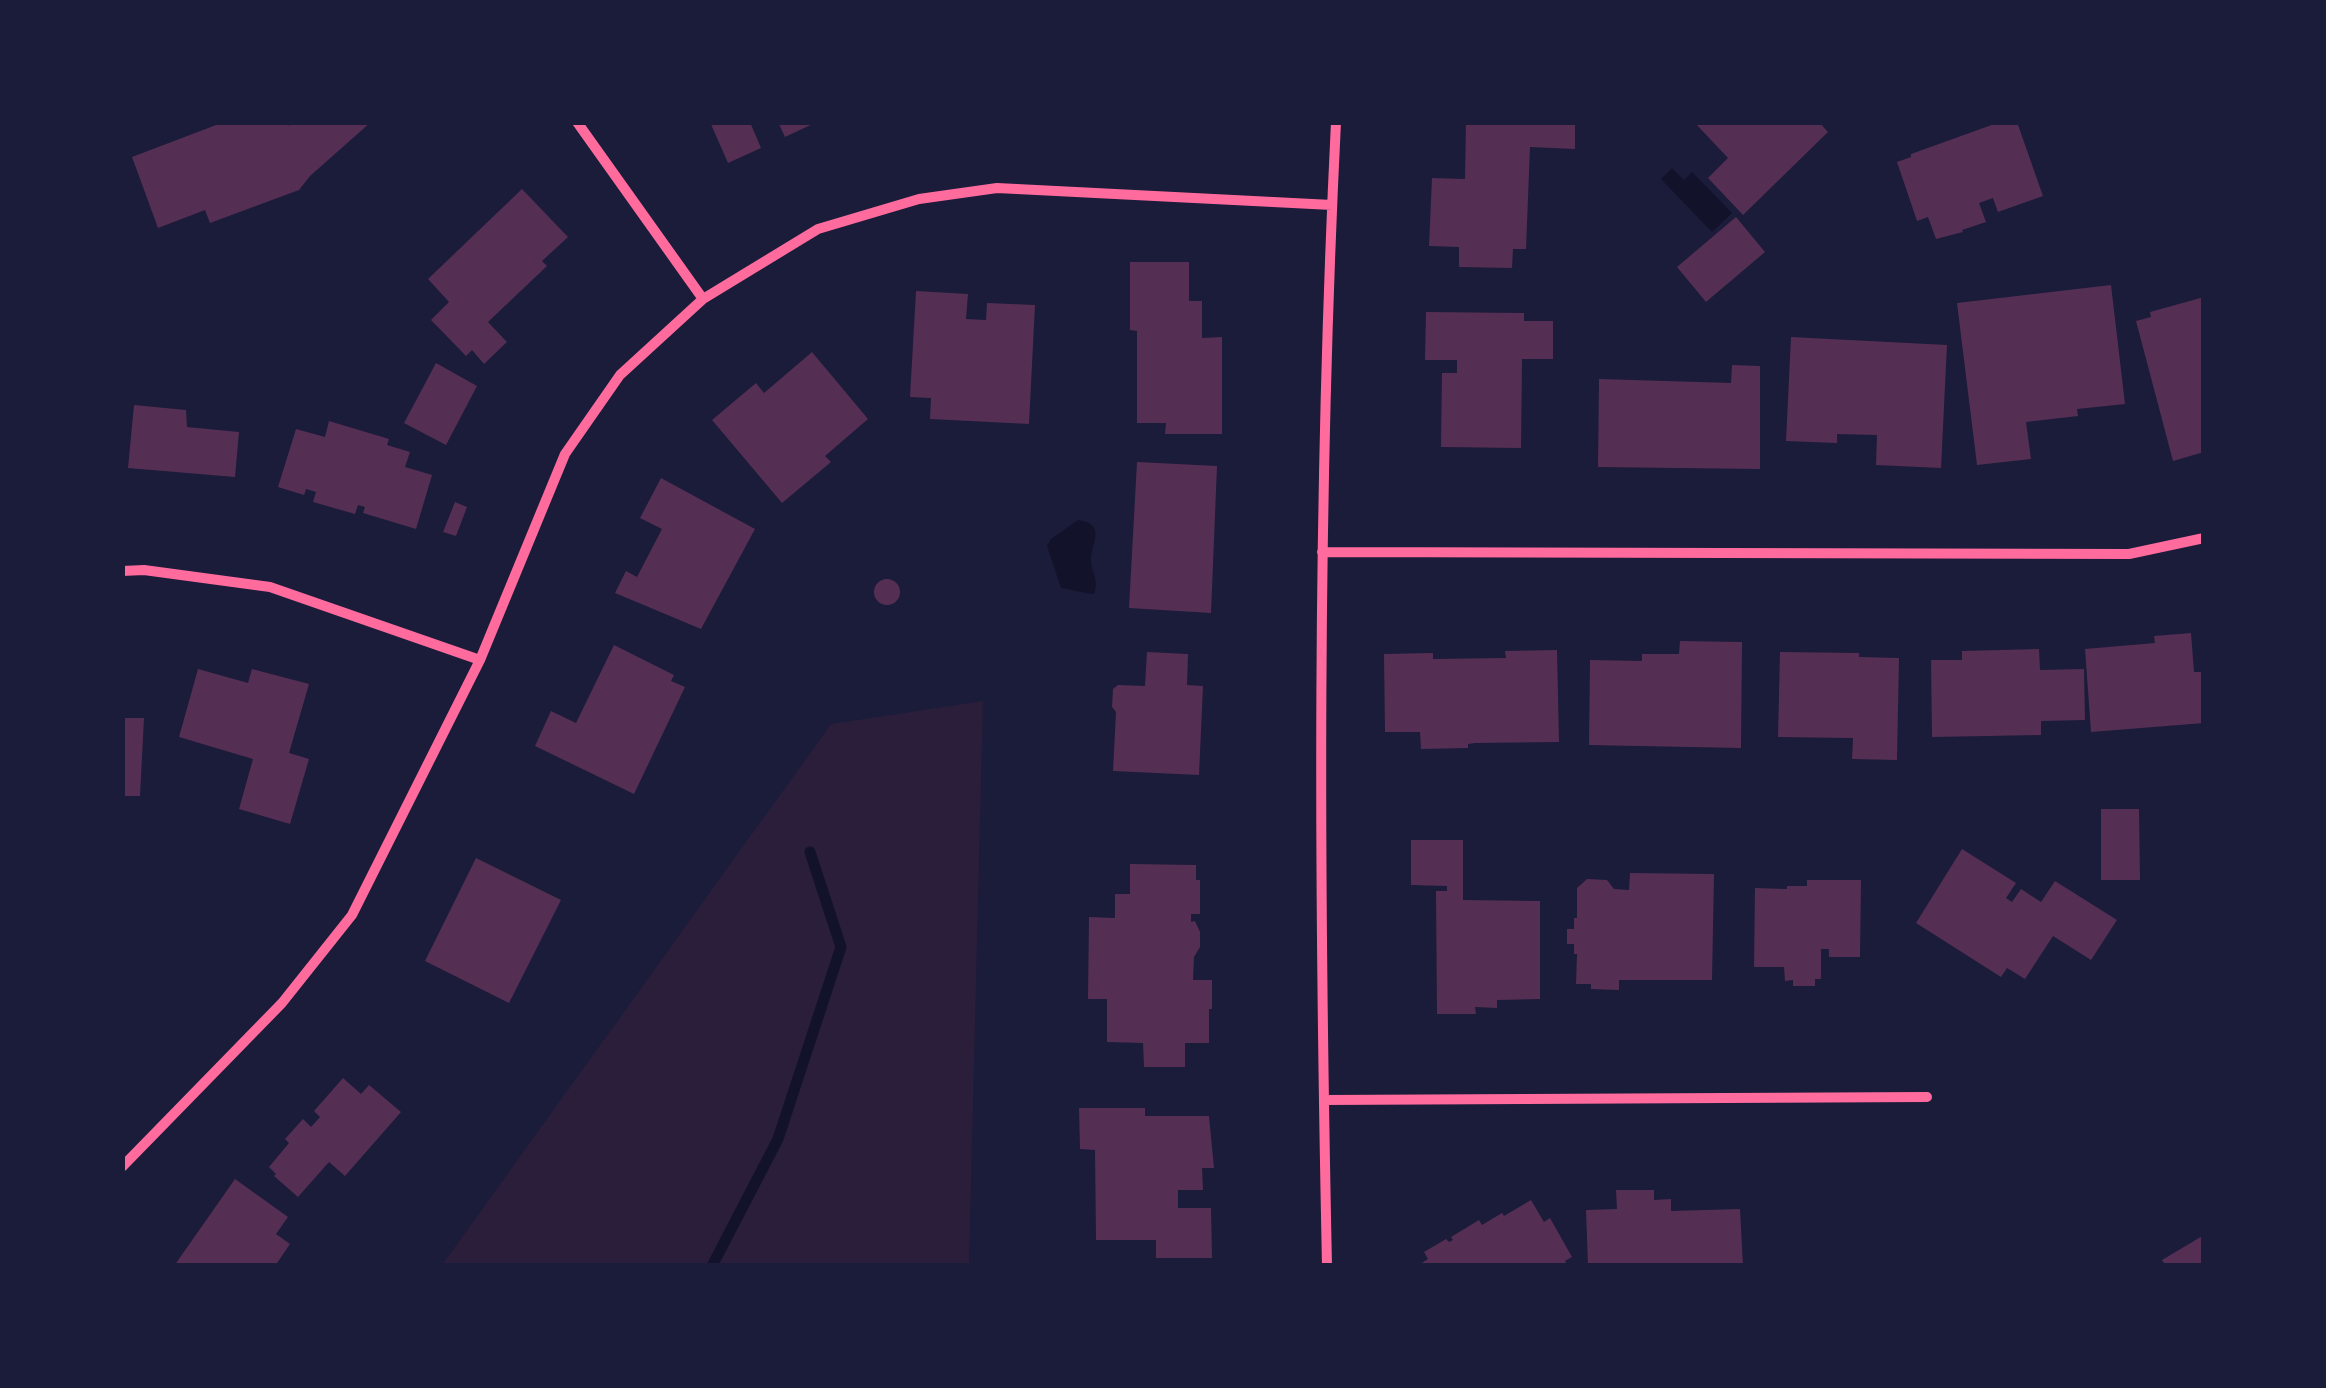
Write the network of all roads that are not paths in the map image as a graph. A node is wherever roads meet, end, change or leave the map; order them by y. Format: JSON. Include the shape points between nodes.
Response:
{"nodes":[{"id":1,"x":577,"y":122,"type":"edge"},
{"id":2,"x":1336,"y":122,"type":"edge"},
{"id":3,"x":1332,"y":204,"type":"junction"},
{"id":4,"x":704,"y":299,"type":"junction"},
{"id":5,"x":2204,"y":538,"type":"edge"},
{"id":6,"x":1322,"y":552,"type":"junction"},
{"id":7,"x":122,"y":571,"type":"edge"},
{"id":8,"x":480,"y":660,"type":"junction"},
{"id":9,"x":1927,"y":1097,"type":"dead end"},
{"id":10,"x":1324,"y":1100,"type":"junction"},
{"id":11,"x":122,"y":1167,"type":"edge"},
{"id":12,"x":1327,"y":1266,"type":"edge"}],
"edges":[{"from":1,"to":4,"type":"street"},
{"from":2,"to":3,"type":"street"},
{"from":3,"to":4,"type":"street","via":[[998,188],[919,199],[818,229]]},
{"from":3,"to":6,"type":"street"},
{"from":4,"to":8,"type":"street","via":[[620,375],[565,454]]},
{"from":5,"to":6,"type":"street","via":[[2129,554]]},
{"from":6,"to":10,"type":"street"},
{"from":7,"to":8,"type":"street","via":[[270,587]]},
{"from":8,"to":11,"type":"street","via":[[352,915],[282,1003]]},
{"from":9,"to":10,"type":"street"},
{"from":10,"to":12,"type":"street"}]}
